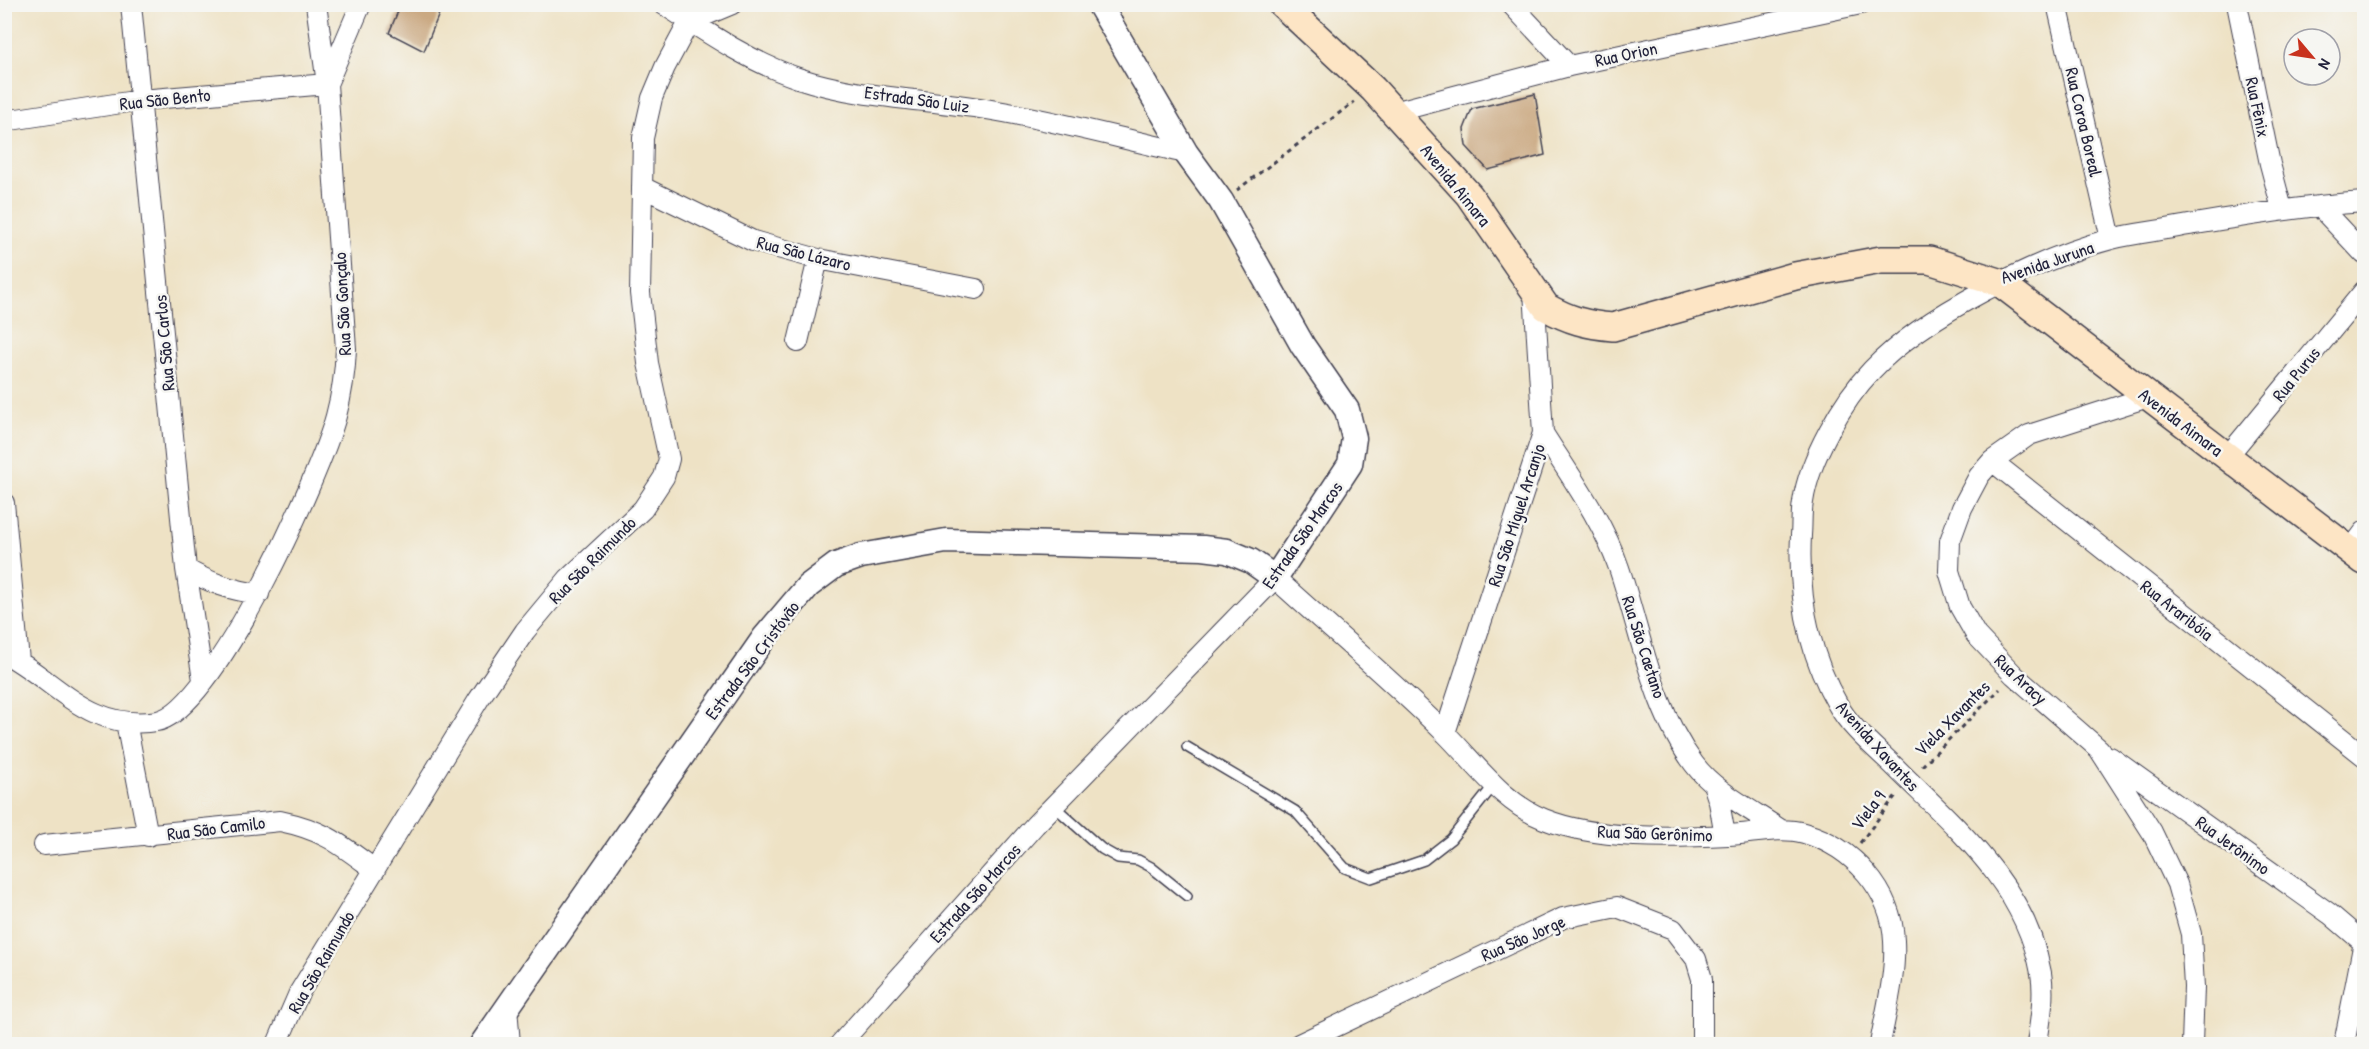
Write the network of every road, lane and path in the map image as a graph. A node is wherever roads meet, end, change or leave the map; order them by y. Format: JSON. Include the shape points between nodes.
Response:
{"nodes":[{"id":1,"x":132,"y":4,"type":"edge"},
{"id":2,"x":316,"y":4,"type":"edge"},
{"id":3,"x":361,"y":4,"type":"edge"},
{"id":4,"x":663,"y":4,"type":"edge"},
{"id":5,"x":732,"y":4,"type":"edge"},
{"id":6,"x":1099,"y":4,"type":"edge"},
{"id":7,"x":1282,"y":4,"type":"edge"},
{"id":8,"x":1511,"y":4,"type":"edge"},
{"id":9,"x":1861,"y":4,"type":"edge"},
{"id":10,"x":2057,"y":4,"type":"edge"},
{"id":11,"x":2238,"y":4,"type":"edge"},
{"id":12,"x":689,"y":22,"type":"junction"},
{"id":13,"x":1569,"y":66,"type":"junction"},
{"id":14,"x":327,"y":84,"type":"junction"},
{"id":15,"x":1373,"y":89,"type":"junction"},
{"id":16,"x":141,"y":100,"type":"junction"},
{"id":17,"x":1394,"y":112,"type":"junction"},
{"id":18,"x":4,"y":121,"type":"edge"},
{"id":19,"x":1186,"y":153,"type":"junction"},
{"id":20,"x":642,"y":188,"type":"junction"},
{"id":21,"x":1221,"y":201,"type":"junction"},
{"id":22,"x":2364,"y":202,"type":"edge"},
{"id":23,"x":2319,"y":206,"type":"junction"},
{"id":24,"x":2282,"y":209,"type":"junction"},
{"id":25,"x":2111,"y":239,"type":"junction"},
{"id":26,"x":2364,"y":254,"type":"edge"},
{"id":27,"x":818,"y":259,"type":"junction"},
{"id":28,"x":1999,"y":282,"type":"junction"},
{"id":29,"x":976,"y":289,"type":"dead end"},
{"id":30,"x":1534,"y":291,"type":"junction"},
{"id":31,"x":2364,"y":291,"type":"edge"},
{"id":32,"x":798,"y":342,"type":"dead end"},
{"id":33,"x":2148,"y":397,"type":"junction"},
{"id":34,"x":1543,"y":433,"type":"junction"},
{"id":35,"x":2228,"y":457,"type":"junction"},
{"id":36,"x":1992,"y":461,"type":"junction"},
{"id":37,"x":4,"y":503,"type":"edge"},
{"id":38,"x":2360,"y":548,"type":"edge"},
{"id":39,"x":186,"y":569,"type":"junction"},
{"id":40,"x":1275,"y":578,"type":"junction"},
{"id":41,"x":259,"y":594,"type":"junction"},
{"id":42,"x":12,"y":657,"type":"edge"},
{"id":43,"x":2014,"y":675,"type":"junction"},
{"id":44,"x":203,"y":680,"type":"junction"},
{"id":45,"x":126,"y":722,"type":"junction"},
{"id":46,"x":1445,"y":733,"type":"junction"},
{"id":47,"x":1187,"y":747,"type":"dead end"},
{"id":48,"x":2099,"y":749,"type":"junction"},
{"id":49,"x":2364,"y":756,"type":"edge"},
{"id":50,"x":1908,"y":780,"type":"junction"},
{"id":51,"x":1494,"y":784,"type":"junction"},
{"id":52,"x":1713,"y":784,"type":"junction"},
{"id":53,"x":1054,"y":806,"type":"junction"},
{"id":54,"x":1781,"y":830,"type":"junction"},
{"id":55,"x":1725,"y":835,"type":"junction"},
{"id":56,"x":148,"y":836,"type":"junction"},
{"id":57,"x":44,"y":845,"type":"dead end"},
{"id":58,"x":1849,"y":857,"type":"junction"},
{"id":59,"x":375,"y":870,"type":"junction"},
{"id":60,"x":1187,"y":897,"type":"dead end"},
{"id":61,"x":2364,"y":943,"type":"edge"},
{"id":62,"x":507,"y":1007,"type":"junction"},
{"id":63,"x":277,"y":1044,"type":"edge"},
{"id":64,"x":482,"y":1044,"type":"edge"},
{"id":65,"x":510,"y":1044,"type":"edge"},
{"id":66,"x":840,"y":1044,"type":"edge"},
{"id":67,"x":1299,"y":1044,"type":"edge"},
{"id":68,"x":1702,"y":1044,"type":"edge"},
{"id":69,"x":1880,"y":1044,"type":"edge"},
{"id":70,"x":2037,"y":1044,"type":"edge"},
{"id":71,"x":2192,"y":1044,"type":"edge"},
{"id":72,"x":2344,"y":1044,"type":"edge"}],
"edges":[{"from":1,"to":16,"type":"street","name":"Rua São Carlos"},
{"from":2,"to":14,"type":"street"},
{"from":3,"to":14,"type":"street","name":"Rua São Gonçalo"},
{"from":4,"to":12,"type":"street","name":"Estrada São Luiz"},
{"from":5,"to":12,"type":"street"},
{"from":6,"to":19,"type":"street","name":"Estrada São Marcos"},
{"from":7,"to":15,"type":"main road","name":"Avenida Aimara"},
{"from":8,"to":13,"type":"street"},
{"from":9,"to":13,"type":"street","name":"Rua Orion"},
{"from":10,"to":25,"type":"street","name":"Rua Coroa Boreal"},
{"from":11,"to":24,"type":"street","name":"Rua Fênix"},
{"from":12,"to":19,"type":"street","name":"Estrada São Luiz","via":[[755,61],[839,89],[1080,126]]},
{"from":12,"to":20,"type":"street","name":"Rua São Raimundo","via":[[652,98],[643,138]]},
{"from":13,"to":17,"type":"street","name":"Rua Orion"},
{"from":14,"to":16,"type":"street","name":"Rua São Bento"},
{"from":14,"to":41,"type":"street","name":"Rua São Gonçalo","via":[[346,349],[344,385],[316,472]]},
{"from":15,"to":17,"type":"main road","name":"Avenida Aimara"},
{"from":15,"to":21,"type":"path"},
{"from":16,"to":18,"type":"street","name":"Rua São Bento"},
{"from":16,"to":39,"type":"street","name":"Rua São Carlos"},
{"from":17,"to":30,"type":"main road","name":"Avenida Aimara","via":[[1469,195]]},
{"from":19,"to":21,"type":"street","name":"Estrada São Marcos"},
{"from":20,"to":27,"type":"street","name":"Rua São Lázaro","via":[[729,232]]},
{"from":20,"to":59,"type":"street","name":"Rua São Raimundo","via":[[640,293],[648,363],[669,459],[664,477],[643,509],[569,578],[525,631]]},
{"from":21,"to":40,"type":"street","name":"Estrada São Marcos","via":[[1303,346],[1347,410],[1354,438],[1350,464]]},
{"from":22,"to":23,"type":"street","name":"Avenida Juruna"},
{"from":23,"to":24,"type":"street","name":"Avenida Juruna"},
{"from":23,"to":26,"type":"street"},
{"from":24,"to":25,"type":"street","name":"Avenida Juruna"},
{"from":25,"to":28,"type":"street","name":"Avenida Juruna"},
{"from":27,"to":29,"type":"street","name":"Rua São Lázaro"},
{"from":27,"to":32,"type":"street"},
{"from":28,"to":30,"type":"main road","name":"Avenida Juruna","via":[[1929,260],[1881,260],[1795,276],[1613,327],[1584,325],[1563,317],[1546,307]]},
{"from":28,"to":33,"type":"main road","name":"Avenida Aimara"},
{"from":28,"to":50,"type":"street","name":"Avenida Xavantes","via":[[1916,332],[1871,370],[1844,406],[1819,451],[1803,500],[1800,562],[1807,630],[1818,666],[1840,709]]},
{"from":30,"to":34,"type":"street","name":"Rua São Miguel Arcanjo"},
{"from":31,"to":35,"type":"street","name":"Rua Purus"},
{"from":33,"to":35,"type":"main road","name":"Avenida Aimara"},
{"from":33,"to":36,"type":"street","name":"Rua Aracy","via":[[2030,435]]},
{"from":34,"to":46,"type":"street","name":"Rua São Miguel Arcanjo"},
{"from":34,"to":52,"type":"street","name":"Rua São Caetano","via":[[1594,513],[1618,566],[1666,716],[1694,764]]},
{"from":35,"to":38,"type":"main road","name":"Avenida Aimara"},
{"from":36,"to":43,"type":"street","name":"Rua Aracy","via":[[1978,476],[1962,508],[1950,541],[1949,571],[1960,607],[1976,635]]},
{"from":36,"to":49,"type":"street","name":"Rua Araribóia"},
{"from":37,"to":42,"type":"street"},
{"from":39,"to":41,"type":"street","via":[[209,582]]},
{"from":39,"to":44,"type":"street","name":"Rua São Carlos"},
{"from":40,"to":46,"type":"street","name":"Rua São Gerônimo"},
{"from":40,"to":53,"type":"street","name":"Estrada São Marcos"},
{"from":40,"to":62,"type":"street","name":"Estrada São Cristóvão","via":[[1251,561],[1227,551],[1088,543],[946,541],[861,556],[836,565],[808,586],[764,638]]},
{"from":41,"to":44,"type":"street","name":"Rua São Gonçalo"},
{"from":42,"to":45,"type":"street","name":"Rua São Gonçalo","via":[[94,714]]},
{"from":43,"to":48,"type":"street","name":"Rua Aracy"},
{"from":43,"to":50,"type":"path","name":"Viela Xavantes"},
{"from":44,"to":45,"type":"street","name":"Rua São Gonçalo","via":[[190,697],[160,721]]},
{"from":45,"to":56,"type":"street"},
{"from":46,"to":51,"type":"street","name":"Rua São Gerônimo"},
{"from":47,"to":51,"type":"lane","via":[[1295,811],[1345,868],[1371,878],[1424,860],[1451,839]]},
{"from":48,"to":61,"type":"street","name":"Rua Jerônimo"},
{"from":48,"to":71,"type":"street","name":"Rua Aracy","via":[[2152,832],[2177,884],[2191,934]]},
{"from":50,"to":58,"type":"path","name":"Viela 9"},
{"from":50,"to":70,"type":"street","name":"Avenida Xavantes","via":[[1991,867],[2014,898],[2030,930],[2041,976]]},
{"from":51,"to":55,"type":"street","name":"Rua São Gerônimo","via":[[1516,804],[1543,819],[1571,827],[1610,835]]},
{"from":52,"to":54,"type":"street","name":"Rua São Caetano"},
{"from":52,"to":55,"type":"street"},
{"from":53,"to":60,"type":"lane","via":[[1102,849],[1151,867]]},
{"from":53,"to":66,"type":"street","name":"Estrada São Marcos"},
{"from":54,"to":55,"type":"street","name":"Rua São Gerônimo"},
{"from":54,"to":58,"type":"street","name":"Rua São Gerônimo","via":[[1805,834]]},
{"from":56,"to":57,"type":"street","name":"Rua São Camilo"},
{"from":56,"to":59,"type":"street","name":"Rua São Camilo","via":[[280,821],[327,835]]},
{"from":58,"to":69,"type":"street","name":"Rua São Gerônimo","via":[[1870,876],[1887,906],[1894,941]]},
{"from":59,"to":63,"type":"street","name":"Rua São Raimundo","via":[[299,993]]},
{"from":61,"to":72,"type":"street"},
{"from":62,"to":64,"type":"street","name":"Estrada São Cristóvão"},
{"from":62,"to":65,"type":"street"},
{"from":67,"to":68,"type":"street","name":"Rua São Jorge","via":[[1563,918],[1617,907],[1673,929],[1696,959],[1702,979]]}]}
